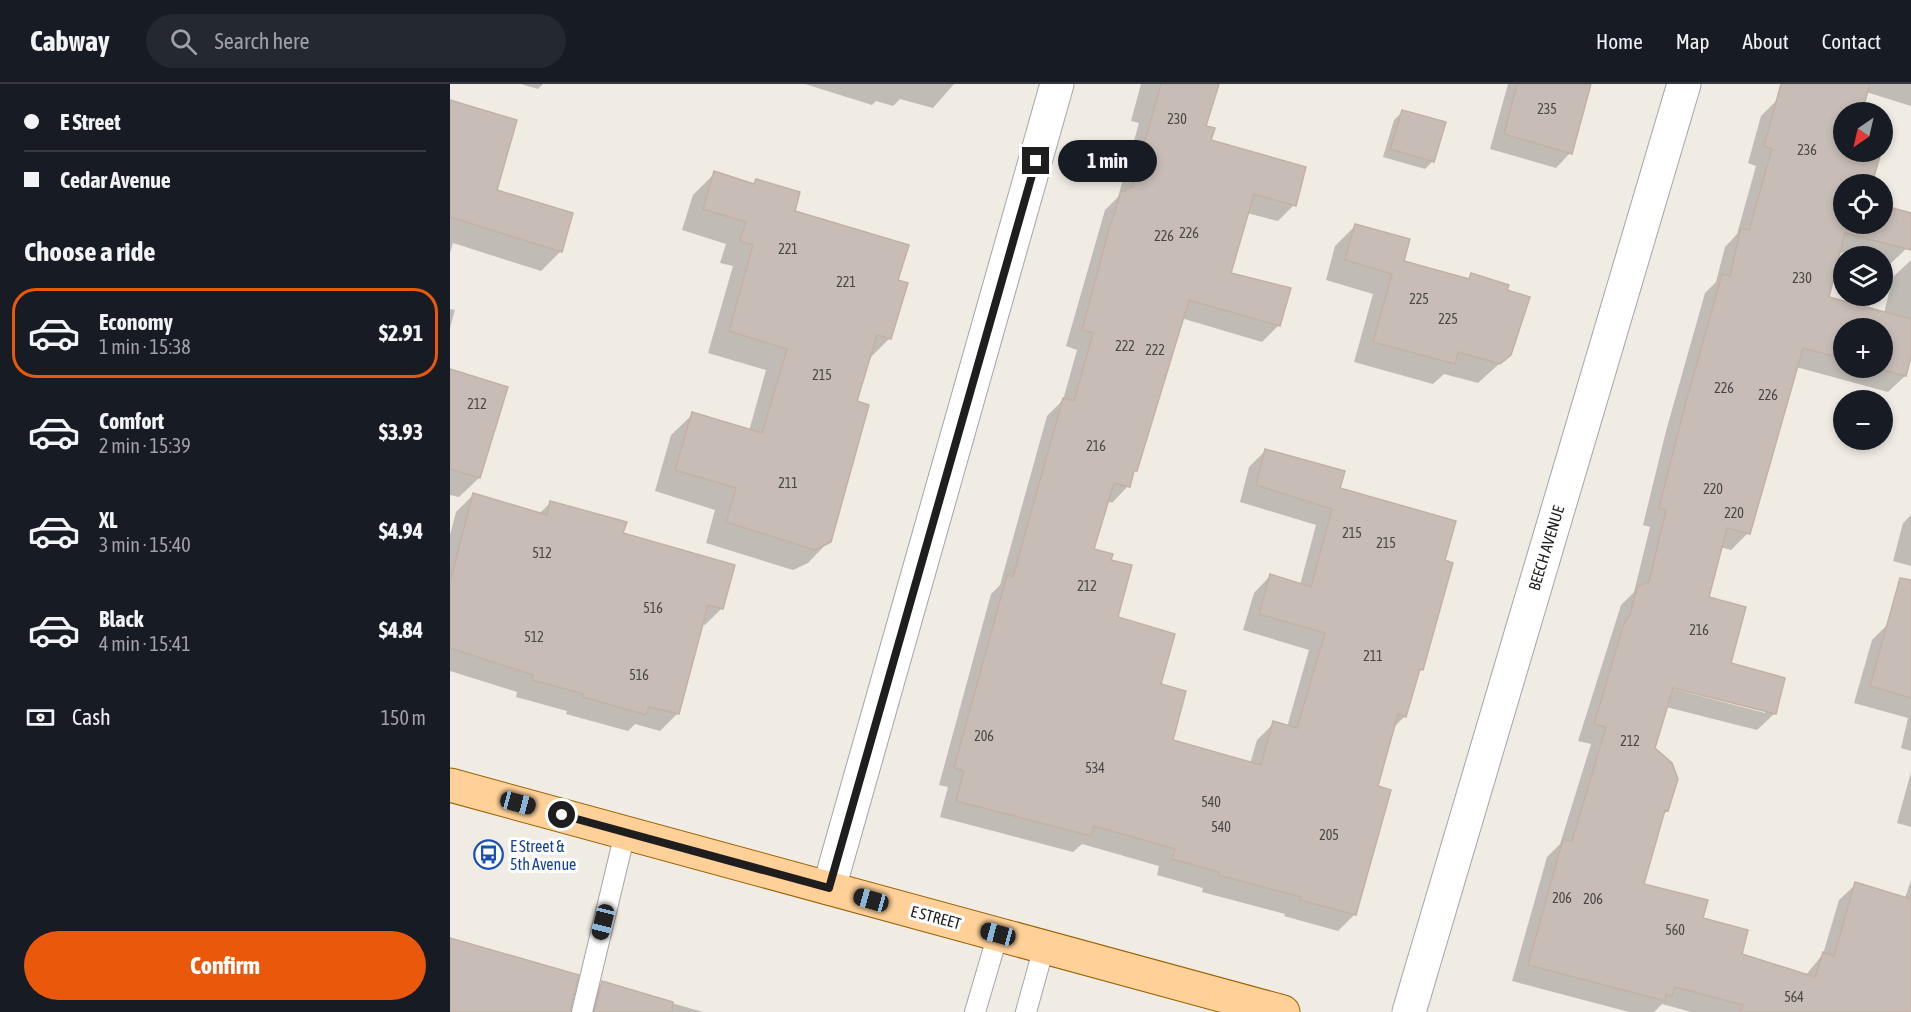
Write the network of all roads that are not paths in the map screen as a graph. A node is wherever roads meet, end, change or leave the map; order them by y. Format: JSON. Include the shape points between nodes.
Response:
{"nodes":[{"id":1,"x":1057,"y":84,"type":"edge"},
{"id":2,"x":1684,"y":84,"type":"edge"},
{"id":3,"x":450,"y":784,"type":"edge"},
{"id":4,"x":625,"y":833,"type":"junction"},
{"id":5,"x":829,"y":888,"type":"junction"},
{"id":6,"x":998,"y":934,"type":"junction"},
{"id":7,"x":1044,"y":947,"type":"junction"},
{"id":8,"x":582,"y":1012,"type":"edge"},
{"id":9,"x":975,"y":1012,"type":"edge"},
{"id":10,"x":1026,"y":1012,"type":"edge"},
{"id":11,"x":1283,"y":1012,"type":"edge"},
{"id":12,"x":1409,"y":1012,"type":"edge"}],
"edges":[{"from":1,"to":5,"type":"street"},
{"from":2,"to":12,"type":"street","name":"BEECH AVENUE"},
{"from":3,"to":4,"type":"main road","name":"E STREET"},
{"from":4,"to":5,"type":"main road","name":"E STREET"},
{"from":4,"to":8,"type":"lane"},
{"from":5,"to":6,"type":"main road","name":"E STREET"},
{"from":6,"to":7,"type":"main road","name":"E STREET"},
{"from":6,"to":9,"type":"lane"},
{"from":7,"to":10,"type":"lane"},
{"from":7,"to":11,"type":"main road","name":"E STREET"}]}
